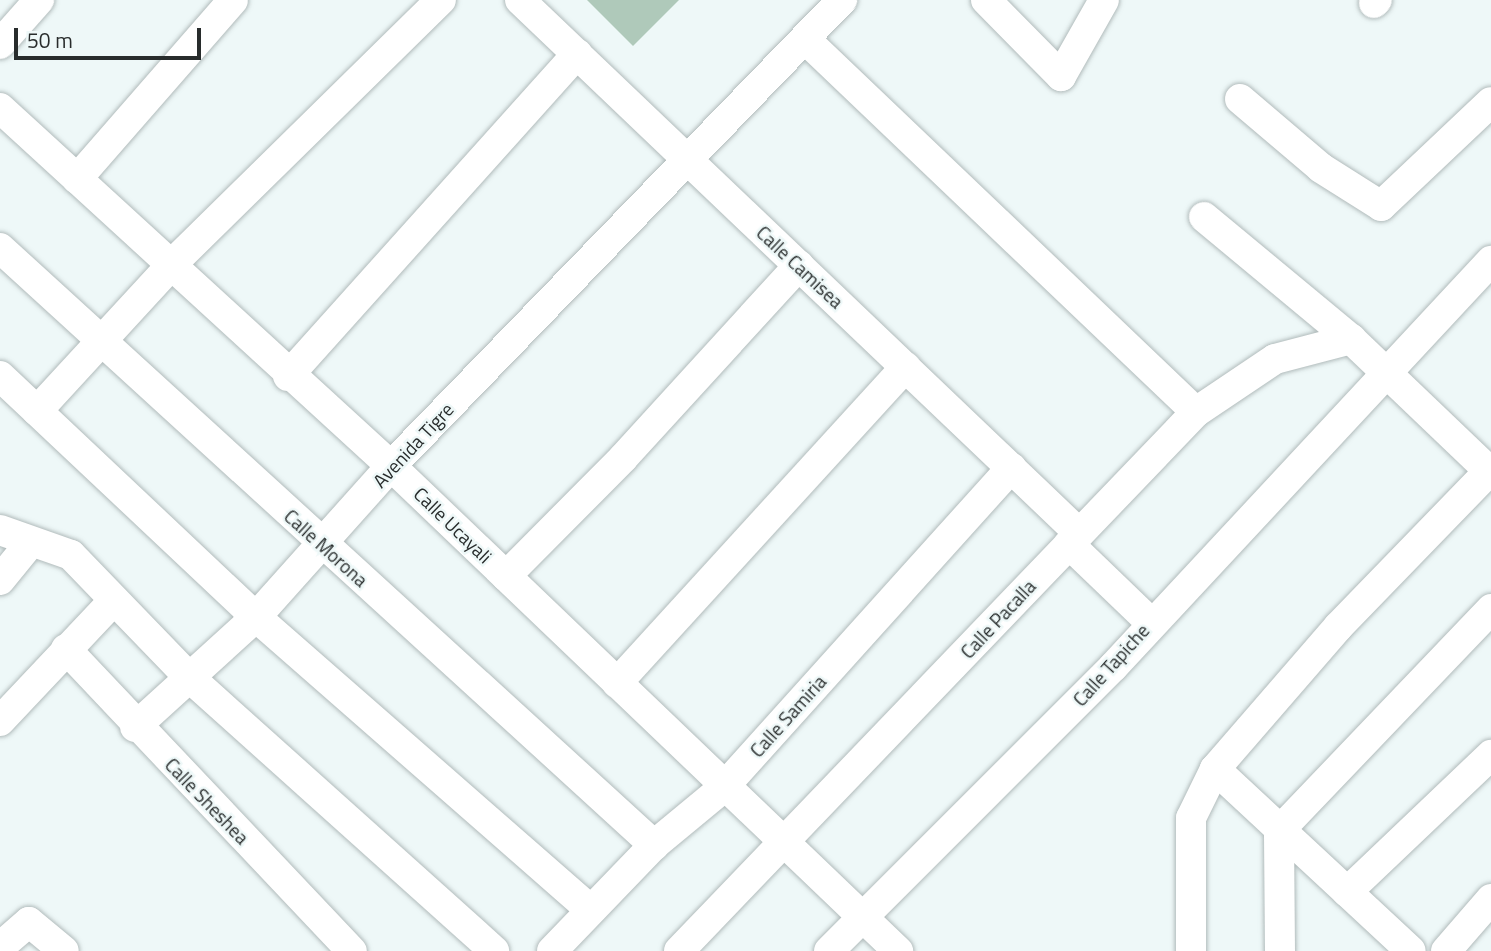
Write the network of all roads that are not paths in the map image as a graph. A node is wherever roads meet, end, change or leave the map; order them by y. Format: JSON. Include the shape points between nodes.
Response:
{"nodes":[{"id":1,"x":39,"y":0,"type":"edge"},
{"id":2,"x":233,"y":0,"type":"edge"},
{"id":3,"x":441,"y":0,"type":"edge"},
{"id":4,"x":520,"y":0,"type":"edge"},
{"id":5,"x":842,"y":0,"type":"edge"},
{"id":6,"x":986,"y":0,"type":"edge"},
{"id":7,"x":1104,"y":0,"type":"edge"},
{"id":8,"x":805,"y":39,"type":"junction"},
{"id":9,"x":0,"y":44,"type":"edge"},
{"id":10,"x":577,"y":54,"type":"junction"},
{"id":11,"x":1240,"y":99,"type":"dead end"},
{"id":12,"x":1491,"y":102,"type":"edge"},
{"id":13,"x":0,"y":108,"type":"edge"},
{"id":14,"x":685,"y":159,"type":"junction"},
{"id":15,"x":77,"y":178,"type":"junction"},
{"id":16,"x":1204,"y":218,"type":"dead end"},
{"id":17,"x":0,"y":248,"type":"edge"},
{"id":18,"x":1491,"y":261,"type":"edge"},
{"id":19,"x":172,"y":264,"type":"junction"},
{"id":20,"x":799,"y":265,"type":"junction"},
{"id":21,"x":1351,"y":339,"type":"junction"},
{"id":22,"x":101,"y":341,"type":"junction"},
{"id":23,"x":906,"y":367,"type":"junction"},
{"id":24,"x":1388,"y":374,"type":"junction"},
{"id":25,"x":0,"y":376,"type":"edge"},
{"id":26,"x":288,"y":376,"type":"junction"},
{"id":27,"x":37,"y":411,"type":"junction"},
{"id":28,"x":1196,"y":412,"type":"junction"},
{"id":29,"x":391,"y":466,"type":"junction"},
{"id":30,"x":1011,"y":468,"type":"junction"},
{"id":31,"x":1490,"y":471,"type":"edge"},
{"id":32,"x":0,"y":530,"type":"edge"},
{"id":33,"x":1074,"y":538,"type":"junction"},
{"id":34,"x":31,"y":542,"type":"junction"},
{"id":35,"x":323,"y":546,"type":"junction"},
{"id":36,"x":506,"y":576,"type":"junction"},
{"id":37,"x":0,"y":580,"type":"edge"},
{"id":38,"x":114,"y":600,"type":"junction"},
{"id":39,"x":1491,"y":609,"type":"edge"},
{"id":40,"x":256,"y":617,"type":"junction"},
{"id":41,"x":1150,"y":622,"type":"junction"},
{"id":42,"x":66,"y":649,"type":"junction"},
{"id":43,"x":189,"y":677,"type":"junction"},
{"id":44,"x":617,"y":683,"type":"junction"},
{"id":45,"x":0,"y":721,"type":"edge"},
{"id":46,"x":135,"y":727,"type":"junction"},
{"id":47,"x":1491,"y":755,"type":"edge"},
{"id":48,"x":1214,"y":768,"type":"junction"},
{"id":49,"x":723,"y":788,"type":"junction"},
{"id":50,"x":1279,"y":831,"type":"junction"},
{"id":51,"x":786,"y":844,"type":"junction"},
{"id":52,"x":654,"y":845,"type":"junction"},
{"id":53,"x":1347,"y":892,"type":"junction"},
{"id":54,"x":1491,"y":899,"type":"edge"},
{"id":55,"x":591,"y":910,"type":"junction"},
{"id":56,"x":865,"y":917,"type":"junction"},
{"id":57,"x":1398,"y":945,"type":"edge"},
{"id":58,"x":0,"y":947,"type":"edge"},
{"id":59,"x":64,"y":951,"type":"edge"},
{"id":60,"x":352,"y":951,"type":"edge"},
{"id":61,"x":494,"y":951,"type":"edge"},
{"id":62,"x":552,"y":951,"type":"edge"},
{"id":63,"x":679,"y":951,"type":"edge"},
{"id":64,"x":830,"y":951,"type":"edge"},
{"id":65,"x":898,"y":951,"type":"edge"},
{"id":66,"x":1191,"y":951,"type":"edge"},
{"id":67,"x":1280,"y":951,"type":"edge"},
{"id":68,"x":1446,"y":951,"type":"edge"}],
"edges":[{"from":1,"to":9,"type":"street"},
{"from":2,"to":15,"type":"street"},
{"from":3,"to":19,"type":"street"},
{"from":4,"to":10,"type":"street","name":"Calle Camisea"},
{"from":5,"to":8,"type":"street","name":"Avenida Tigre"},
{"from":6,"to":7,"type":"street","via":[[1061,76]]},
{"from":8,"to":14,"type":"street","name":"Avenida Tigre"},
{"from":8,"to":28,"type":"street"},
{"from":10,"to":14,"type":"street","name":"Calle Camisea"},
{"from":10,"to":26,"type":"street"},
{"from":11,"to":12,"type":"street","via":[[1321,168],[1381,206]]},
{"from":13,"to":15,"type":"street","name":"Calle Ucayali"},
{"from":14,"to":20,"type":"street","name":"Calle Camisea"},
{"from":14,"to":29,"type":"street","name":"Avenida Tigre"},
{"from":15,"to":19,"type":"street","name":"Calle Ucayali"},
{"from":16,"to":21,"type":"street"},
{"from":17,"to":22,"type":"street","name":"Calle Morona"},
{"from":18,"to":24,"type":"street","name":"Calle Tapiche"},
{"from":19,"to":22,"type":"street"},
{"from":19,"to":26,"type":"street","name":"Calle Ucayali"},
{"from":20,"to":23,"type":"street","name":"Calle Camisea"},
{"from":20,"to":36,"type":"street","via":[[622,458]]},
{"from":21,"to":24,"type":"street"},
{"from":21,"to":28,"type":"street","name":"Calle Pacalla","via":[[1275,359]]},
{"from":22,"to":27,"type":"street"},
{"from":22,"to":35,"type":"street","name":"Calle Morona"},
{"from":23,"to":30,"type":"street","name":"Calle Camisea"},
{"from":23,"to":44,"type":"street"},
{"from":24,"to":31,"type":"street"},
{"from":24,"to":41,"type":"street","name":"Calle Tapiche"},
{"from":25,"to":27,"type":"street"},
{"from":26,"to":29,"type":"street","name":"Calle Ucayali"},
{"from":27,"to":40,"type":"street"},
{"from":28,"to":33,"type":"street","name":"Calle Pacalla"},
{"from":29,"to":35,"type":"street","name":"Avenida Tigre"},
{"from":29,"to":36,"type":"street","name":"Calle Ucayali"},
{"from":30,"to":33,"type":"street","name":"Calle Camisea"},
{"from":30,"to":49,"type":"street","name":"Calle Samiria"},
{"from":31,"to":48,"type":"street","via":[[1338,627]]},
{"from":32,"to":34,"type":"street"},
{"from":33,"to":41,"type":"street","name":"Calle Camisea"},
{"from":33,"to":51,"type":"street","name":"Calle Pacalla"},
{"from":34,"to":37,"type":"street"},
{"from":34,"to":38,"type":"street","via":[[71,555]]},
{"from":35,"to":40,"type":"street","name":"Avenida Tigre"},
{"from":35,"to":52,"type":"street","name":"Calle Morona"},
{"from":36,"to":44,"type":"street","name":"Calle Ucayali"},
{"from":38,"to":42,"type":"street"},
{"from":38,"to":43,"type":"street"},
{"from":39,"to":50,"type":"street"},
{"from":40,"to":43,"type":"street","name":"Avenida Tigre"},
{"from":40,"to":55,"type":"street"},
{"from":41,"to":56,"type":"street","name":"Calle Tapiche","via":[[1113,667]]},
{"from":42,"to":45,"type":"street"},
{"from":42,"to":46,"type":"street","name":"Calle Sheshea"},
{"from":43,"to":46,"type":"street","name":"Avenida Tigre"},
{"from":43,"to":61,"type":"street"},
{"from":44,"to":49,"type":"street","name":"Calle Ucayali"},
{"from":46,"to":60,"type":"street","name":"Calle Sheshea"},
{"from":47,"to":53,"type":"street"},
{"from":48,"to":50,"type":"street"},
{"from":48,"to":66,"type":"street","via":[[1191,818]]},
{"from":49,"to":51,"type":"street","name":"Calle Ucayali"},
{"from":49,"to":52,"type":"street","name":"Calle Samiria"},
{"from":50,"to":53,"type":"street"},
{"from":50,"to":67,"type":"street"},
{"from":51,"to":56,"type":"street","name":"Calle Ucayali"},
{"from":51,"to":63,"type":"street","name":"Calle Pacalla"},
{"from":52,"to":55,"type":"street","name":"Calle Samiria"},
{"from":53,"to":57,"type":"street"},
{"from":54,"to":68,"type":"street"},
{"from":55,"to":62,"type":"street","name":"Calle Samiria"},
{"from":56,"to":64,"type":"street","name":"Calle Tapiche"},
{"from":56,"to":65,"type":"street","name":"Calle Ucayali"},
{"from":58,"to":59,"type":"street","via":[[29,922]]}]}
